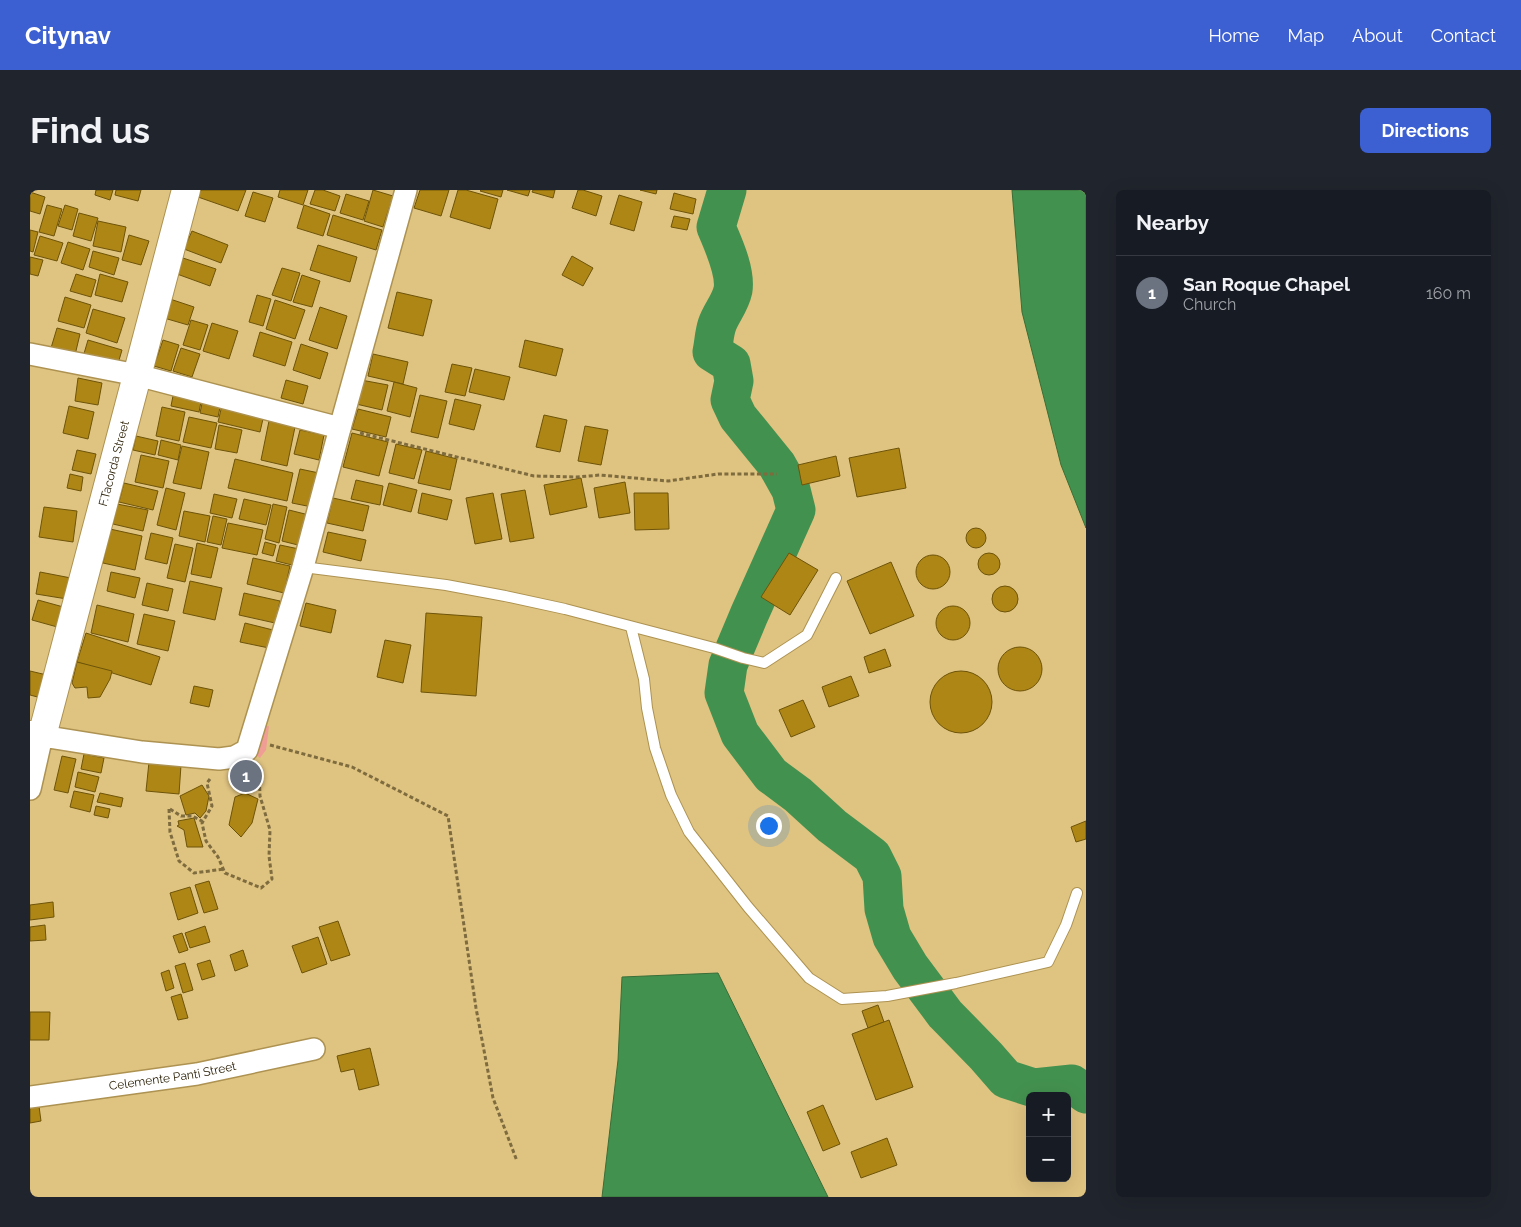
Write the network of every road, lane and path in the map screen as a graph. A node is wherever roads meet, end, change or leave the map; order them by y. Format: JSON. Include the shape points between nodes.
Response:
{"nodes":[{"id":1,"x":186,"y":190,"type":"edge"},
{"id":2,"x":406,"y":190,"type":"edge"},
{"id":3,"x":30,"y":354,"type":"edge"},
{"id":4,"x":137,"y":375,"type":"junction"},
{"id":5,"x":340,"y":428,"type":"junction"},
{"id":6,"x":777,"y":474,"type":"dead end"},
{"id":7,"x":303,"y":567,"type":"junction"},
{"id":8,"x":836,"y":578,"type":"dead end"},
{"id":9,"x":631,"y":627,"type":"junction"},
{"id":10,"x":36,"y":735,"type":"edge"},
{"id":11,"x":250,"y":740,"type":"junction"},
{"id":12,"x":220,"y":759,"type":"junction"},
{"id":13,"x":259,"y":768,"type":"dead end"},
{"id":14,"x":30,"y":789,"type":"edge"},
{"id":15,"x":202,"y":822,"type":"junction"},
{"id":16,"x":224,"y":870,"type":"junction"},
{"id":17,"x":1077,"y":893,"type":"dead end"},
{"id":18,"x":314,"y":1049,"type":"dead end"},
{"id":19,"x":30,"y":1096,"type":"edge"},
{"id":20,"x":517,"y":1161,"type":"dead end"}],
"edges":[{"from":1,"to":4,"type":"street","name":"F.Tacorda Street"},
{"from":2,"to":5,"type":"street"},
{"from":3,"to":4,"type":"street"},
{"from":4,"to":5,"type":"street"},
{"from":4,"to":10,"type":"street","name":"F.Tacorda Street"},
{"from":5,"to":6,"type":"path","via":[[534,476],[600,475],[668,481],[718,474]]},
{"from":5,"to":7,"type":"street"},
{"from":7,"to":9,"type":"lane","via":[[506,596]]},
{"from":7,"to":11,"type":"street"},
{"from":8,"to":9,"type":"lane","via":[[807,634],[764,662]]},
{"from":9,"to":17,"type":"lane","via":[[656,748],[672,796],[689,832],[809,978],[842,999],[887,996],[1048,962]]},
{"from":10,"to":12,"type":"street","via":[[142,752]]},
{"from":10,"to":14,"type":"street"},
{"from":11,"to":12,"type":"street","via":[[247,750],[234,757]]},
{"from":11,"to":20,"type":"path","via":[[352,767],[448,816],[476,1008],[493,1098]]},
{"from":12,"to":15,"type":"path","via":[[216,773],[207,783],[212,806]]},
{"from":13,"to":16,"type":"path","via":[[260,796],[270,830],[272,880],[261,888]]},
{"from":15,"to":16,"type":"path","via":[[206,841]]},
{"from":15,"to":16,"type":"path","via":[[169,809],[170,832],[178,861],[194,873]]},
{"from":18,"to":19,"type":"street","name":"Celemente Panti Street","via":[[197,1074]]}]}
